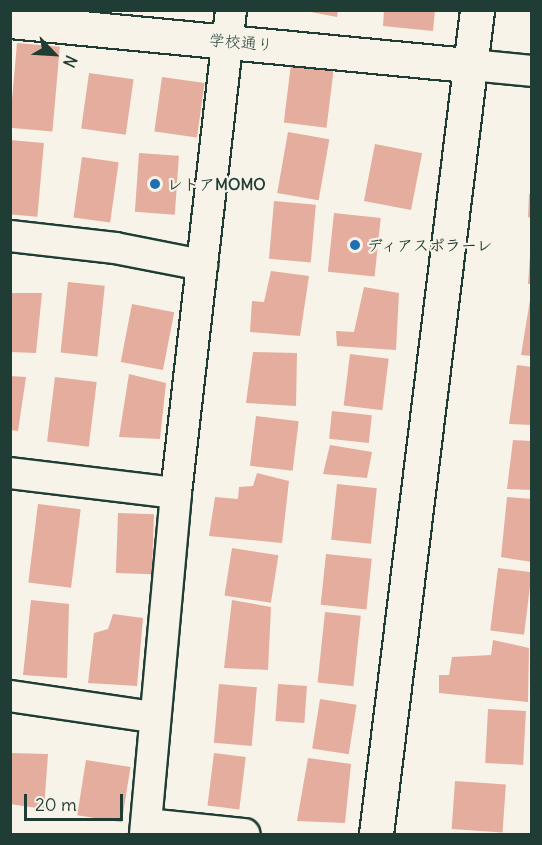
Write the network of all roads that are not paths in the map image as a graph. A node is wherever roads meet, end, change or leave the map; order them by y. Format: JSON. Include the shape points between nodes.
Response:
{"nodes":[{"id":1,"x":477,"y":10,"type":"edge"},
{"id":2,"x":10,"y":21,"type":"edge"},
{"id":3,"x":229,"y":26,"type":"edge"},
{"id":4,"x":471,"y":65,"type":"junction"},
{"id":5,"x":531,"y":71,"type":"edge"},
{"id":6,"x":10,"y":236,"type":"edge"},
{"id":7,"x":202,"y":265,"type":"junction"},
{"id":8,"x":10,"y":473,"type":"edge"},
{"id":9,"x":176,"y":493,"type":"junction"},
{"id":10,"x":10,"y":696,"type":"edge"},
{"id":11,"x":153,"y":717,"type":"junction"},
{"id":12,"x":146,"y":829,"type":"edge"},
{"id":13,"x":244,"y":834,"type":"edge"},
{"id":14,"x":376,"y":834,"type":"edge"}],
"edges":[{"from":1,"to":4,"type":"street"},
{"from":2,"to":3,"type":"street","name":"学校通り"},
{"from":3,"to":4,"type":"street","name":"学校通り"},
{"from":3,"to":7,"type":"street"},
{"from":4,"to":5,"type":"street"},
{"from":4,"to":14,"type":"street"},
{"from":6,"to":7,"type":"street","via":[[115,248]]},
{"from":7,"to":9,"type":"street"},
{"from":8,"to":9,"type":"street"},
{"from":9,"to":11,"type":"street"},
{"from":10,"to":11,"type":"street"},
{"from":11,"to":12,"type":"street"},
{"from":12,"to":13,"type":"street"}]}
